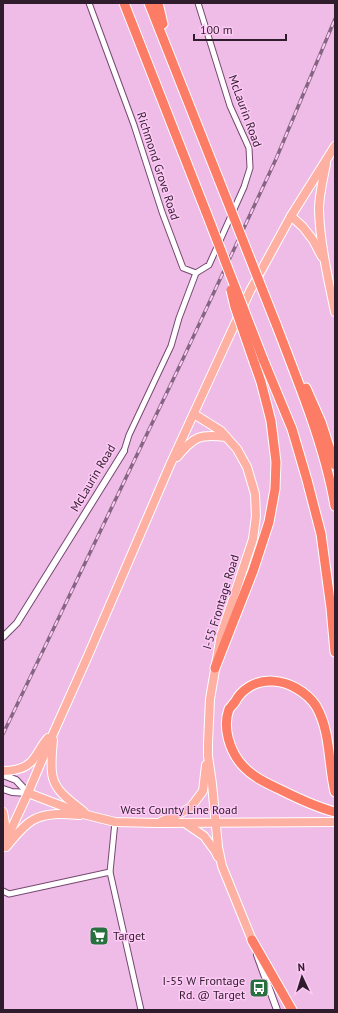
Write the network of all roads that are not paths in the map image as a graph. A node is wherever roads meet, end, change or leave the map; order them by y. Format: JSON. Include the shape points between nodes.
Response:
{"nodes":[{"id":1,"x":89,"y":3,"type":"edge"},
{"id":2,"x":124,"y":3,"type":"edge"},
{"id":3,"x":149,"y":3,"type":"edge"},
{"id":4,"x":158,"y":3,"type":"edge"},
{"id":5,"x":198,"y":3,"type":"edge"},
{"id":6,"x":173,"y":64,"type":"junction"},
{"id":7,"x":335,"y":146,"type":"edge"},
{"id":8,"x":327,"y":158,"type":"junction"},
{"id":9,"x":291,"y":216,"type":"junction"},
{"id":10,"x":325,"y":261,"type":"junction"},
{"id":11,"x":196,"y":273,"type":"junction"},
{"id":12,"x":335,"y":312,"type":"edge"},
{"id":13,"x":277,"y":328,"type":"junction"},
{"id":14,"x":258,"y":361,"type":"junction"},
{"id":15,"x":194,"y":414,"type":"junction"},
{"id":16,"x":226,"y":437,"type":"junction"},
{"id":17,"x":124,"y":451,"type":"joint"},
{"id":18,"x":170,"y":465,"type":"junction"},
{"id":19,"x":335,"y":465,"type":"edge"},
{"id":20,"x":335,"y":506,"type":"edge"},
{"id":21,"x":3,"y":637,"type":"edge"},
{"id":22,"x":335,"y":652,"type":"edge"},
{"id":23,"x":215,"y":668,"type":"junction"},
{"id":24,"x":53,"y":734,"type":"junction"},
{"id":25,"x":208,"y":756,"type":"junction"},
{"id":26,"x":3,"y":771,"type":"edge"},
{"id":27,"x":3,"y":775,"type":"edge"},
{"id":28,"x":3,"y":789,"type":"edge"},
{"id":29,"x":335,"y":792,"type":"edge"},
{"id":30,"x":28,"y":793,"type":"junction"},
{"id":31,"x":3,"y":812,"type":"edge"},
{"id":32,"x":335,"y":812,"type":"edge"},
{"id":33,"x":89,"y":816,"type":"junction"},
{"id":34,"x":115,"y":822,"type":"junction"},
{"id":35,"x":335,"y":822,"type":"edge"},
{"id":36,"x":158,"y":823,"type":"junction"},
{"id":37,"x":184,"y":823,"type":"junction"},
{"id":38,"x":216,"y":823,"type":"junction"},
{"id":39,"x":3,"y":836,"type":"edge"},
{"id":40,"x":3,"y":849,"type":"edge"},
{"id":41,"x":222,"y":866,"type":"junction"},
{"id":42,"x":110,"y":872,"type":"junction"},
{"id":43,"x":3,"y":891,"type":"edge"},
{"id":44,"x":252,"y":940,"type":"junction"},
{"id":45,"x":141,"y":1010,"type":"edge"},
{"id":46,"x":277,"y":1010,"type":"edge"},
{"id":47,"x":292,"y":1010,"type":"edge"}],
"edges":[{"from":1,"to":11,"type":"street","name":"Richmond Grove Road","via":[[183,268]]},
{"from":2,"to":14,"type":"highway","bridge":true,"via":[[221,250],[235,307]]},
{"from":3,"to":6,"type":"highway"},
{"from":4,"to":6,"type":"highway"},
{"from":5,"to":11,"type":"street","name":"McLaurin Road","via":[[230,106],[249,148],[250,168],[209,264]]},
{"from":6,"to":13,"type":"highway","bridge":true},
{"from":7,"to":8,"type":"main road"},
{"from":8,"to":9,"type":"main road"},
{"from":8,"to":10,"type":"main road","via":[[319,209]]},
{"from":9,"to":10,"type":"main road","via":[[313,240]]},
{"from":9,"to":15,"type":"main road","via":[[250,291]]},
{"from":10,"to":12,"type":"main road"},
{"from":11,"to":17,"type":"street","name":"McLaurin Road","via":[[171,346]]},
{"from":13,"to":19,"type":"highway","via":[[306,386]]},
{"from":13,"to":20,"type":"highway","via":[[321,446]]},
{"from":14,"to":22,"type":"highway","via":[[292,429],[307,480],[321,534]]},
{"from":14,"to":23,"type":"highway","via":[[271,421],[276,462],[275,489],[269,522],[254,571]]},
{"from":15,"to":16,"type":"main road","name":"I-55 Frontage Road"},
{"from":15,"to":18,"type":"main road"},
{"from":16,"to":18,"type":"main road","via":[[198,437],[186,446]]},
{"from":16,"to":23,"type":"main road","name":"I-55 Frontage Road","via":[[237,449],[247,467],[255,494],[256,516],[253,539],[221,635]]},
{"from":17,"to":21,"type":"street","name":"McLaurin Road","via":[[17,623]]},
{"from":18,"to":24,"type":"main road"},
{"from":23,"to":25,"type":"main road","name":"I-55 Frontage Road","via":[[210,698]]},
{"from":24,"to":26,"type":"main road","via":[[30,763],[11,771]]},
{"from":24,"to":30,"type":"main road"},
{"from":24,"to":33,"type":"main road","via":[[52,777],[57,788]]},
{"from":25,"to":36,"type":"main road","via":[[203,791],[191,807]]},
{"from":25,"to":38,"type":"main road","name":"I-55 Frontage Road"},
{"from":27,"to":30,"type":"street","name":"West County Line Road","via":[[16,780]]},
{"from":28,"to":30,"type":"street","name":"West County Line Road"},
{"from":29,"to":32,"type":"highway","via":[[322,719],[315,704],[304,693],[290,684],[263,681],[249,687],[238,696],[230,709],[227,721],[230,743],[243,766],[260,780],[302,801]]},
{"from":30,"to":33,"type":"main road","name":"West County Line Road"},
{"from":30,"to":40,"type":"main road"},
{"from":31,"to":39,"type":"main road"},
{"from":33,"to":34,"type":"main road","name":"West County Line Road"},
{"from":33,"to":40,"type":"main road","via":[[60,814],[32,820]]},
{"from":34,"to":36,"type":"main road","name":"West County Line Road"},
{"from":34,"to":42,"type":"street"},
{"from":35,"to":38,"type":"main road","name":"West County Line Road"},
{"from":36,"to":37,"type":"main road","name":"West County Line Road"},
{"from":37,"to":38,"type":"main road","name":"West County Line Road"},
{"from":37,"to":41,"type":"main road","via":[[204,836]]},
{"from":38,"to":41,"type":"main road","name":"I-55 Frontage Road"},
{"from":41,"to":44,"type":"main road"},
{"from":42,"to":43,"type":"street","via":[[9,894]]},
{"from":42,"to":45,"type":"street"},
{"from":44,"to":46,"type":"street"},
{"from":44,"to":47,"type":"highway"}]}
